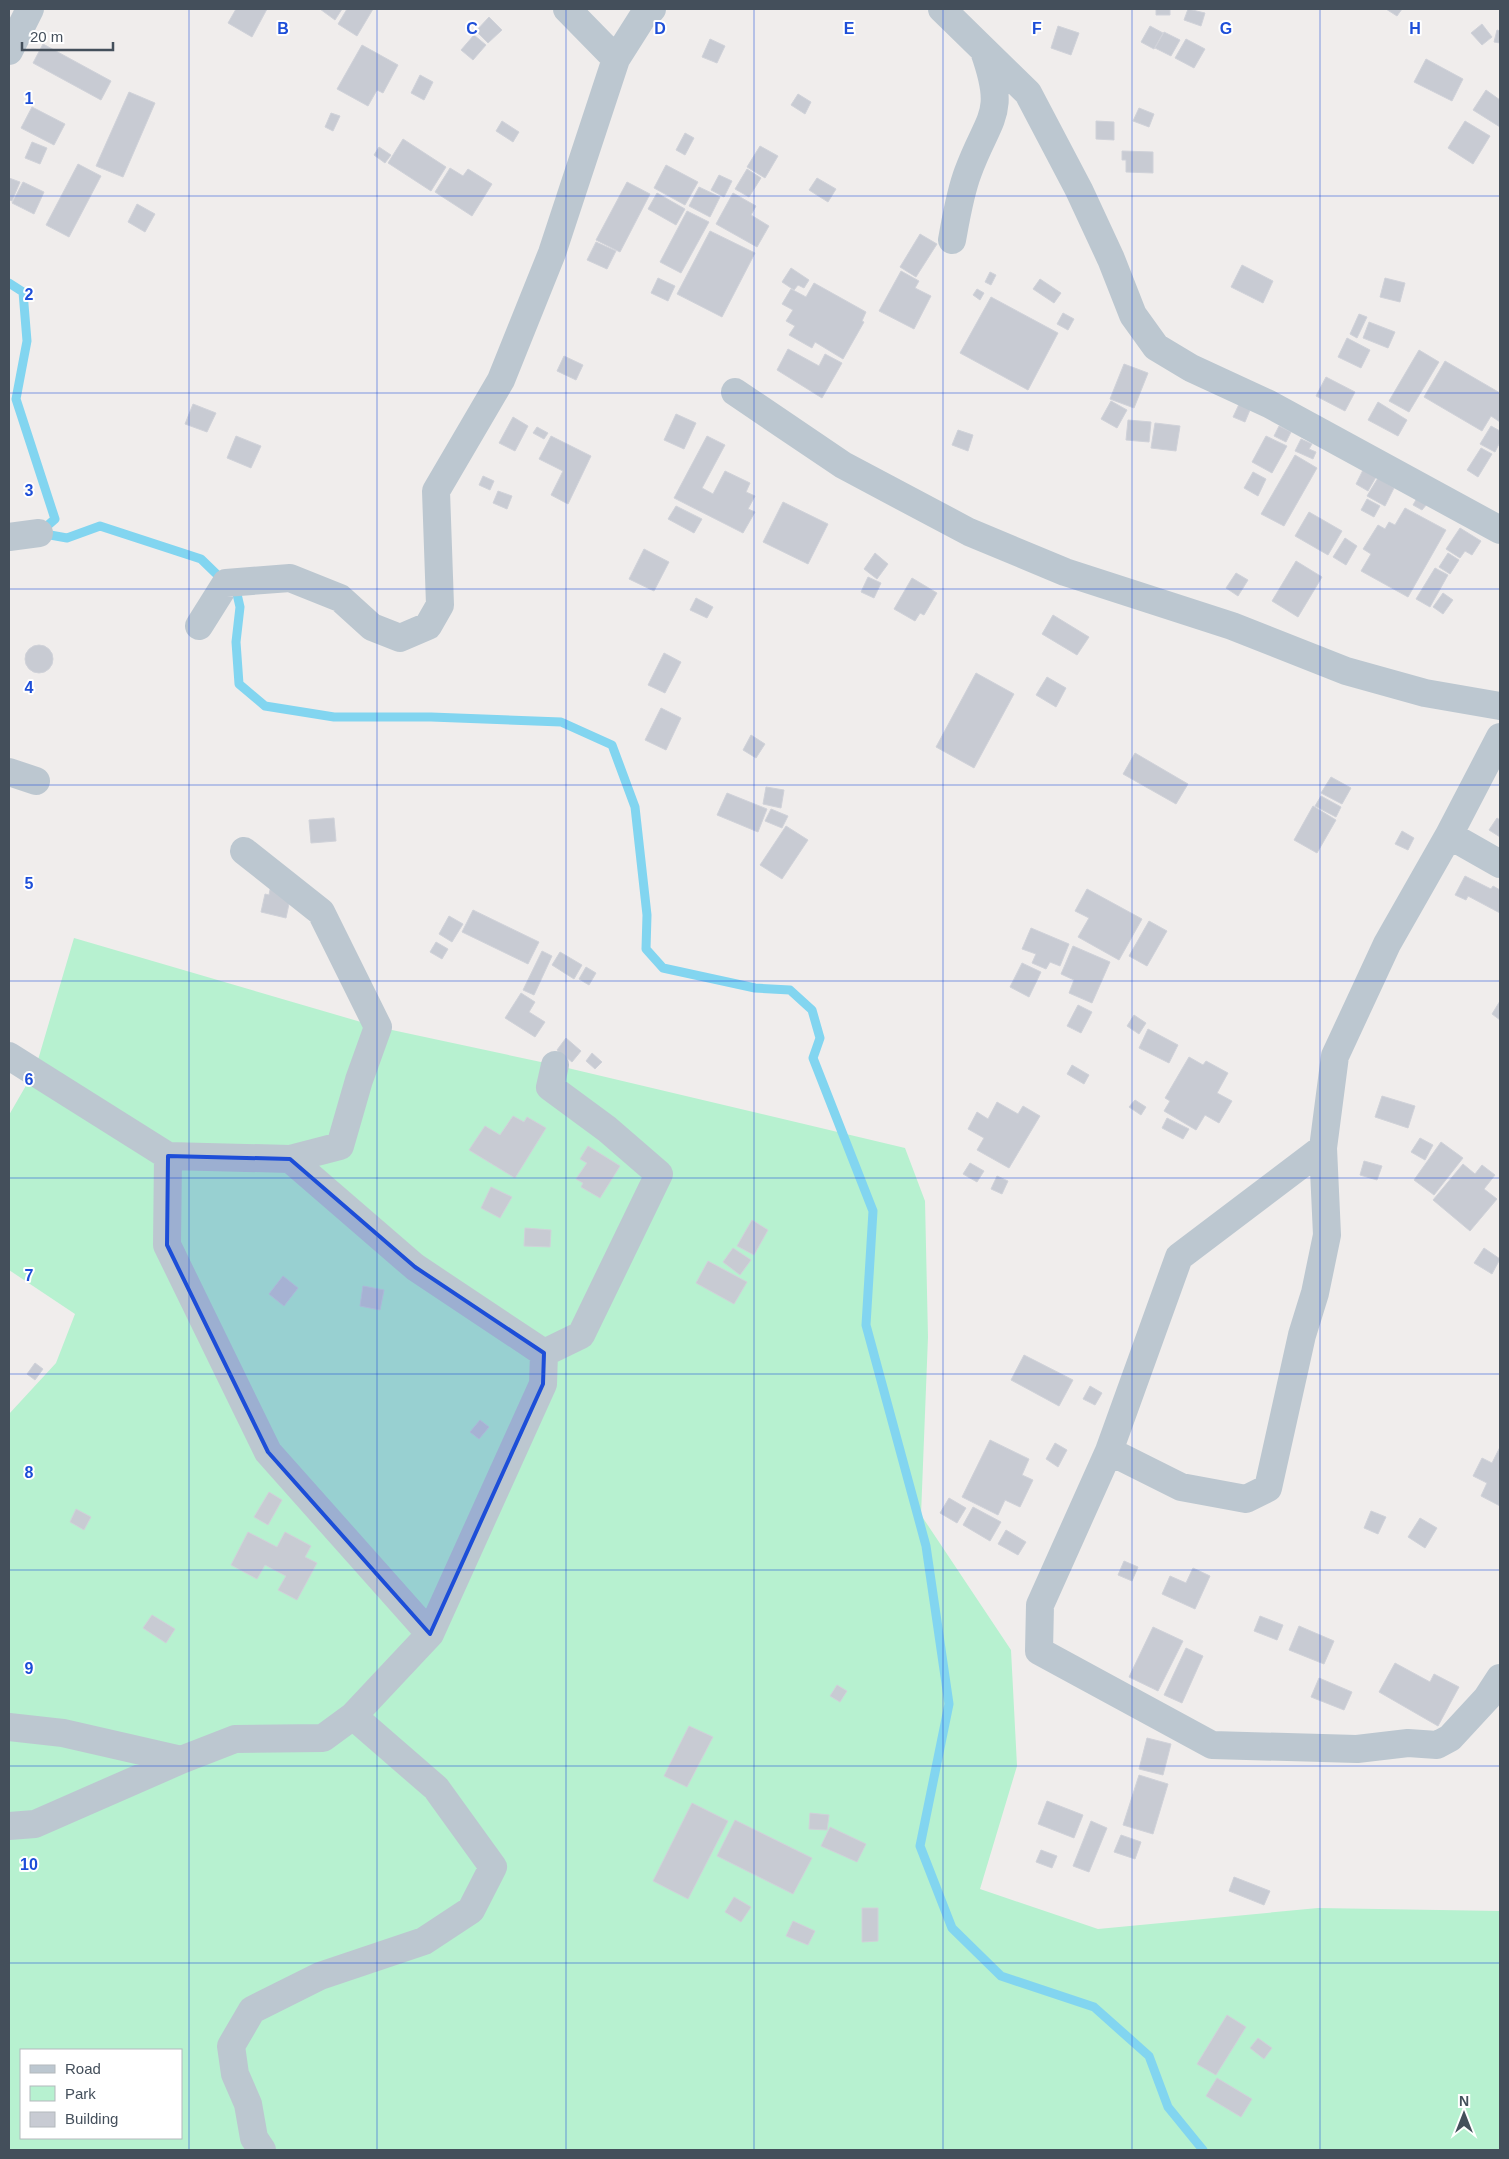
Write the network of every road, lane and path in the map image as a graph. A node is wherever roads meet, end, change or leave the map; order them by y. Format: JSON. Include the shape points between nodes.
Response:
{"nodes":[{"id":1,"x":30,"y":9,"type":"edge"},
{"id":2,"x":567,"y":9,"type":"edge"},
{"id":3,"x":652,"y":9,"type":"edge"},
{"id":4,"x":942,"y":9,"type":"edge"},
{"id":5,"x":984,"y":50,"type":"junction"},
{"id":6,"x":9,"y":51,"type":"edge"},
{"id":7,"x":616,"y":59,"type":"junction"},
{"id":8,"x":952,"y":240,"type":"dead end"},
{"id":9,"x":735,"y":392,"type":"dead end"},
{"id":10,"x":1500,"y":530,"type":"edge"},
{"id":11,"x":39,"y":533,"type":"dead end"},
{"id":12,"x":9,"y":538,"type":"edge"},
{"id":13,"x":199,"y":626,"type":"dead end"},
{"id":14,"x":1500,"y":706,"type":"edge"},
{"id":15,"x":1500,"y":737,"type":"edge"},
{"id":16,"x":9,"y":772,"type":"edge"},
{"id":17,"x":36,"y":781,"type":"dead end"},
{"id":18,"x":1449,"y":835,"type":"junction"},
{"id":19,"x":244,"y":851,"type":"dead end"},
{"id":20,"x":1500,"y":864,"type":"edge"},
{"id":21,"x":9,"y":1056,"type":"edge"},
{"id":22,"x":555,"y":1065,"type":"dead end"},
{"id":23,"x":1324,"y":1148,"type":"junction"},
{"id":24,"x":168,"y":1156,"type":"junction"},
{"id":25,"x":290,"y":1159,"type":"junction"},
{"id":26,"x":544,"y":1353,"type":"junction"},
{"id":27,"x":1109,"y":1451,"type":"junction"},
{"id":28,"x":430,"y":1634,"type":"junction"},
{"id":29,"x":1500,"y":1678,"type":"edge"},
{"id":30,"x":353,"y":1716,"type":"junction"},
{"id":31,"x":9,"y":1727,"type":"edge"},
{"id":32,"x":181,"y":1760,"type":"junction"},
{"id":33,"x":9,"y":1826,"type":"edge"},
{"id":34,"x":262,"y":2150,"type":"edge"}],
"edges":[{"from":1,"to":6,"type":"street"},
{"from":2,"to":7,"type":"street"},
{"from":3,"to":7,"type":"street","via":[[642,18]]},
{"from":4,"to":5,"type":"street"},
{"from":5,"to":8,"type":"street","via":[[997,98],[993,121],[968,172]]},
{"from":5,"to":10,"type":"street","via":[[1028,93],[1079,190],[1111,259],[1132,315],[1156,347],[1191,368],[1269,404]]},
{"from":7,"to":13,"type":"street","via":[[552,253],[501,380],[436,491],[440,605],[428,626],[400,638],[372,627],[340,598],[290,578],[226,583]]},
{"from":9,"to":14,"type":"street","via":[[843,465],[969,532],[1065,572],[1232,626],[1346,671],[1424,694]]},
{"from":11,"to":12,"type":"street"},
{"from":15,"to":18,"type":"street"},
{"from":16,"to":17,"type":"street"},
{"from":18,"to":20,"type":"street"},
{"from":18,"to":23,"type":"street","via":[[1387,944],[1335,1056]]},
{"from":19,"to":25,"type":"street","via":[[321,912],[378,1027],[340,1146]]},
{"from":21,"to":24,"type":"street"},
{"from":22,"to":26,"type":"street","via":[[550,1087],[607,1129],[659,1174],[581,1335]]},
{"from":23,"to":27,"type":"street","via":[[1180,1257]]},
{"from":23,"to":27,"type":"street","via":[[1326,1235],[1268,1488],[1246,1499],[1180,1487]]},
{"from":24,"to":25,"type":"street"},
{"from":24,"to":28,"type":"street","via":[[166,1246],[268,1452]]},
{"from":25,"to":26,"type":"street","via":[[415,1267]]},
{"from":26,"to":28,"type":"street","via":[[543,1384]]},
{"from":27,"to":29,"type":"street","via":[[1040,1604],[1038,1651],[1212,1744],[1357,1748],[1408,1742],[1437,1744],[1450,1738],[1487,1698]]},
{"from":28,"to":30,"type":"street"},
{"from":30,"to":32,"type":"street","via":[[323,1738],[235,1740]]},
{"from":30,"to":34,"type":"street","via":[[436,1788],[493,1867],[471,1910],[424,1941],[320,1976],[252,2010],[231,2046],[235,2074],[248,2104],[254,2138]]},
{"from":31,"to":32,"type":"street","via":[[63,1734]]},
{"from":32,"to":33,"type":"street","via":[[35,1824]]}]}
